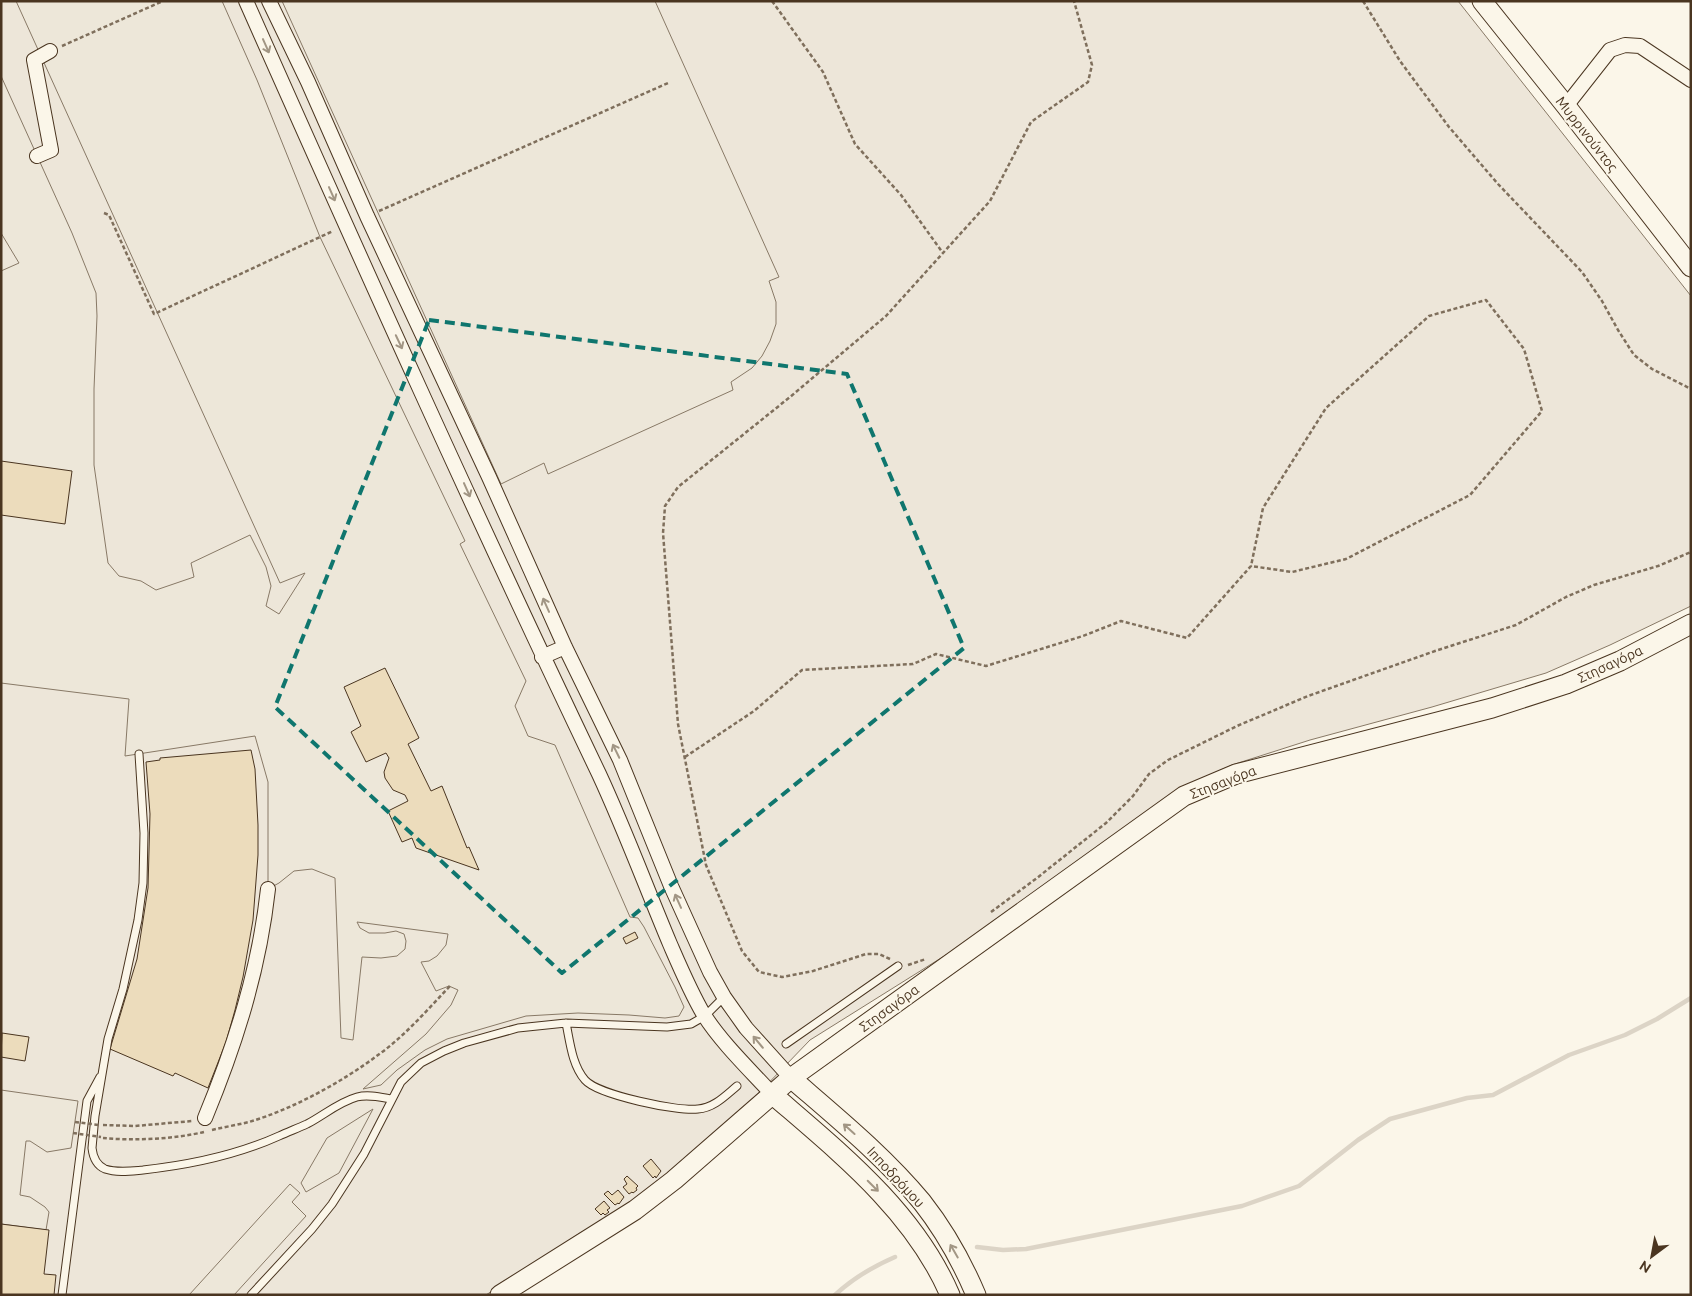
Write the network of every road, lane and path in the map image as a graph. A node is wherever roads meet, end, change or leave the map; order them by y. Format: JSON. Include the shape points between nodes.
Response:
{"nodes":[{"id":1,"x":163,"y":1,"type":"edge"},
{"id":2,"x":246,"y":1,"type":"edge"},
{"id":3,"x":269,"y":1,"type":"edge"},
{"id":4,"x":772,"y":1,"type":"edge"},
{"id":5,"x":1074,"y":1,"type":"edge"},
{"id":6,"x":1363,"y":1,"type":"edge"},
{"id":7,"x":1482,"y":1,"type":"edge"},
{"id":8,"x":50,"y":51,"type":"joint"},
{"id":9,"x":1691,"y":80,"type":"edge"},
{"id":10,"x":1566,"y":106,"type":"junction"},
{"id":11,"x":37,"y":156,"type":"dead end"},
{"id":12,"x":943,"y":253,"type":"junction"},
{"id":13,"x":1691,"y":267,"type":"edge"},
{"id":14,"x":1691,"y":389,"type":"edge"},
{"id":15,"x":1691,"y":552,"type":"edge"},
{"id":16,"x":1251,"y":566,"type":"junction"},
{"id":17,"x":1691,"y":624,"type":"edge"},
{"id":18,"x":564,"y":647,"type":"junction"},
{"id":19,"x":542,"y":657,"type":"junction"},
{"id":20,"x":139,"y":754,"type":"dead end"},
{"id":21,"x":684,"y":757,"type":"junction"},
{"id":22,"x":268,"y":889,"type":"dead end"},
{"id":23,"x":990,"y":913,"type":"dead end"},
{"id":24,"x":931,"y":955,"type":"dead end"},
{"id":25,"x":898,"y":966,"type":"junction"},
{"id":26,"x":450,"y":986,"type":"dead end"},
{"id":27,"x":724,"y":997,"type":"junction"},
{"id":28,"x":705,"y":1016,"type":"junction"},
{"id":29,"x":566,"y":1023,"type":"junction"},
{"id":30,"x":786,"y":1044,"type":"dead end"},
{"id":31,"x":102,"y":1072,"type":"junction"},
{"id":32,"x":791,"y":1078,"type":"junction"},
{"id":33,"x":738,"y":1086,"type":"dead end"},
{"id":34,"x":772,"y":1094,"type":"junction"},
{"id":35,"x":391,"y":1099,"type":"junction"},
{"id":36,"x":205,"y":1118,"type":"joint"},
{"id":37,"x":75,"y":1122,"type":"dead end"},
{"id":38,"x":73,"y":1132,"type":"dead end"},
{"id":39,"x":62,"y":1295,"type":"edge"},
{"id":40,"x":251,"y":1295,"type":"edge"},
{"id":41,"x":500,"y":1295,"type":"edge"},
{"id":42,"x":950,"y":1295,"type":"edge"},
{"id":43,"x":976,"y":1295,"type":"edge"}],
"edges":[{"from":1,"to":8,"type":"path"},
{"from":2,"to":19,"type":"street","one_way":true},
{"from":18,"to":3,"type":"street","one_way":true},
{"from":4,"to":12,"type":"path","via":[[823,72],[855,144],[901,195]]},
{"from":5,"to":12,"type":"path","via":[[1092,65],[1088,82],[1031,122],[990,201]]},
{"from":6,"to":14,"type":"path","via":[[1400,61],[1449,127],[1582,272],[1634,355],[1652,369]]},
{"from":7,"to":10,"type":"street","name":"Μυρρινούντος"},
{"from":8,"to":11,"type":"street","via":[[34,60],[51,150]]},
{"from":9,"to":10,"type":"street","via":[[1640,46],[1625,45],[1610,50]]},
{"from":10,"to":13,"type":"street","name":"Μυρρινούντος"},
{"from":12,"to":21,"type":"path","via":[[886,316],[678,487],[665,506],[663,533],[676,705]]},
{"from":15,"to":23,"type":"path","via":[[1658,566],[1594,585],[1516,625],[1308,696],[1168,760],[1149,774],[1106,823]]},
{"from":16,"to":16,"type":"path","via":[[1292,572],[1346,560],[1470,495],[1542,411],[1524,349],[1486,300],[1429,316],[1326,408],[1263,508]]},
{"from":16,"to":21,"type":"path","via":[[1187,638],[1121,621],[986,666],[936,654],[913,664],[802,670],[754,711]]},
{"from":17,"to":32,"type":"street","name":"Στησαγόρα","via":[[1620,661],[1566,684],[1492,708],[1236,774],[1184,796]]},
{"from":18,"to":19,"type":"street"},
{"from":27,"to":18,"type":"street","one_way":true,"via":[[671,886],[620,760]]},
{"from":19,"to":28,"type":"street","via":[[601,779],[671,946]]},
{"from":20,"to":31,"type":"lane","via":[[144,833],[141,902],[132,956]]},
{"from":21,"to":25,"type":"path","via":[[706,865],[742,950],[759,972],[782,977],[813,972],[866,954],[880,954]]},
{"from":22,"to":36,"type":"street","via":[[255,968],[242,1021]]},
{"from":24,"to":25,"type":"path","via":[[912,965]]},
{"from":25,"to":30,"type":"lane"},
{"from":26,"to":38,"type":"path","bridge":true,"via":[[379,1055],[294,1104],[250,1121],[201,1133],[120,1140]]},
{"from":27,"to":28,"type":"lane"},
{"from":32,"to":27,"type":"street","one_way":true,"via":[[746,1028]]},
{"from":28,"to":29,"type":"lane","via":[[691,1024],[666,1027]]},
{"from":28,"to":34,"type":"street"},
{"from":29,"to":33,"type":"lane","via":[[577,1070],[586,1082],[604,1091],[677,1109],[700,1109],[713,1105]]},
{"from":29,"to":35,"type":"lane","via":[[518,1028],[444,1051],[421,1063],[401,1082]]},
{"from":31,"to":35,"type":"lane","via":[[93,1156],[103,1168],[112,1171],[199,1162],[277,1137],[359,1096]]},
{"from":31,"to":39,"type":"lane","via":[[87,1101]]},
{"from":32,"to":34,"type":"street","name":"Στησαγόρα"},
{"from":43,"to":32,"type":"street","name":"Ιπποδρόμου","one_way":true,"via":[[955,1253],[922,1202],[858,1137]]},
{"from":34,"to":41,"type":"street","name":"Στησαγόρα","via":[[635,1210]]},
{"from":34,"to":42,"type":"street","name":"Ιπποδρόμου","one_way":true,"via":[[842,1156],[903,1218]]},
{"from":35,"to":40,"type":"lane","via":[[364,1154],[332,1204]]},
{"from":36,"to":37,"type":"path","bridge":true,"via":[[135,1126]]}]}
